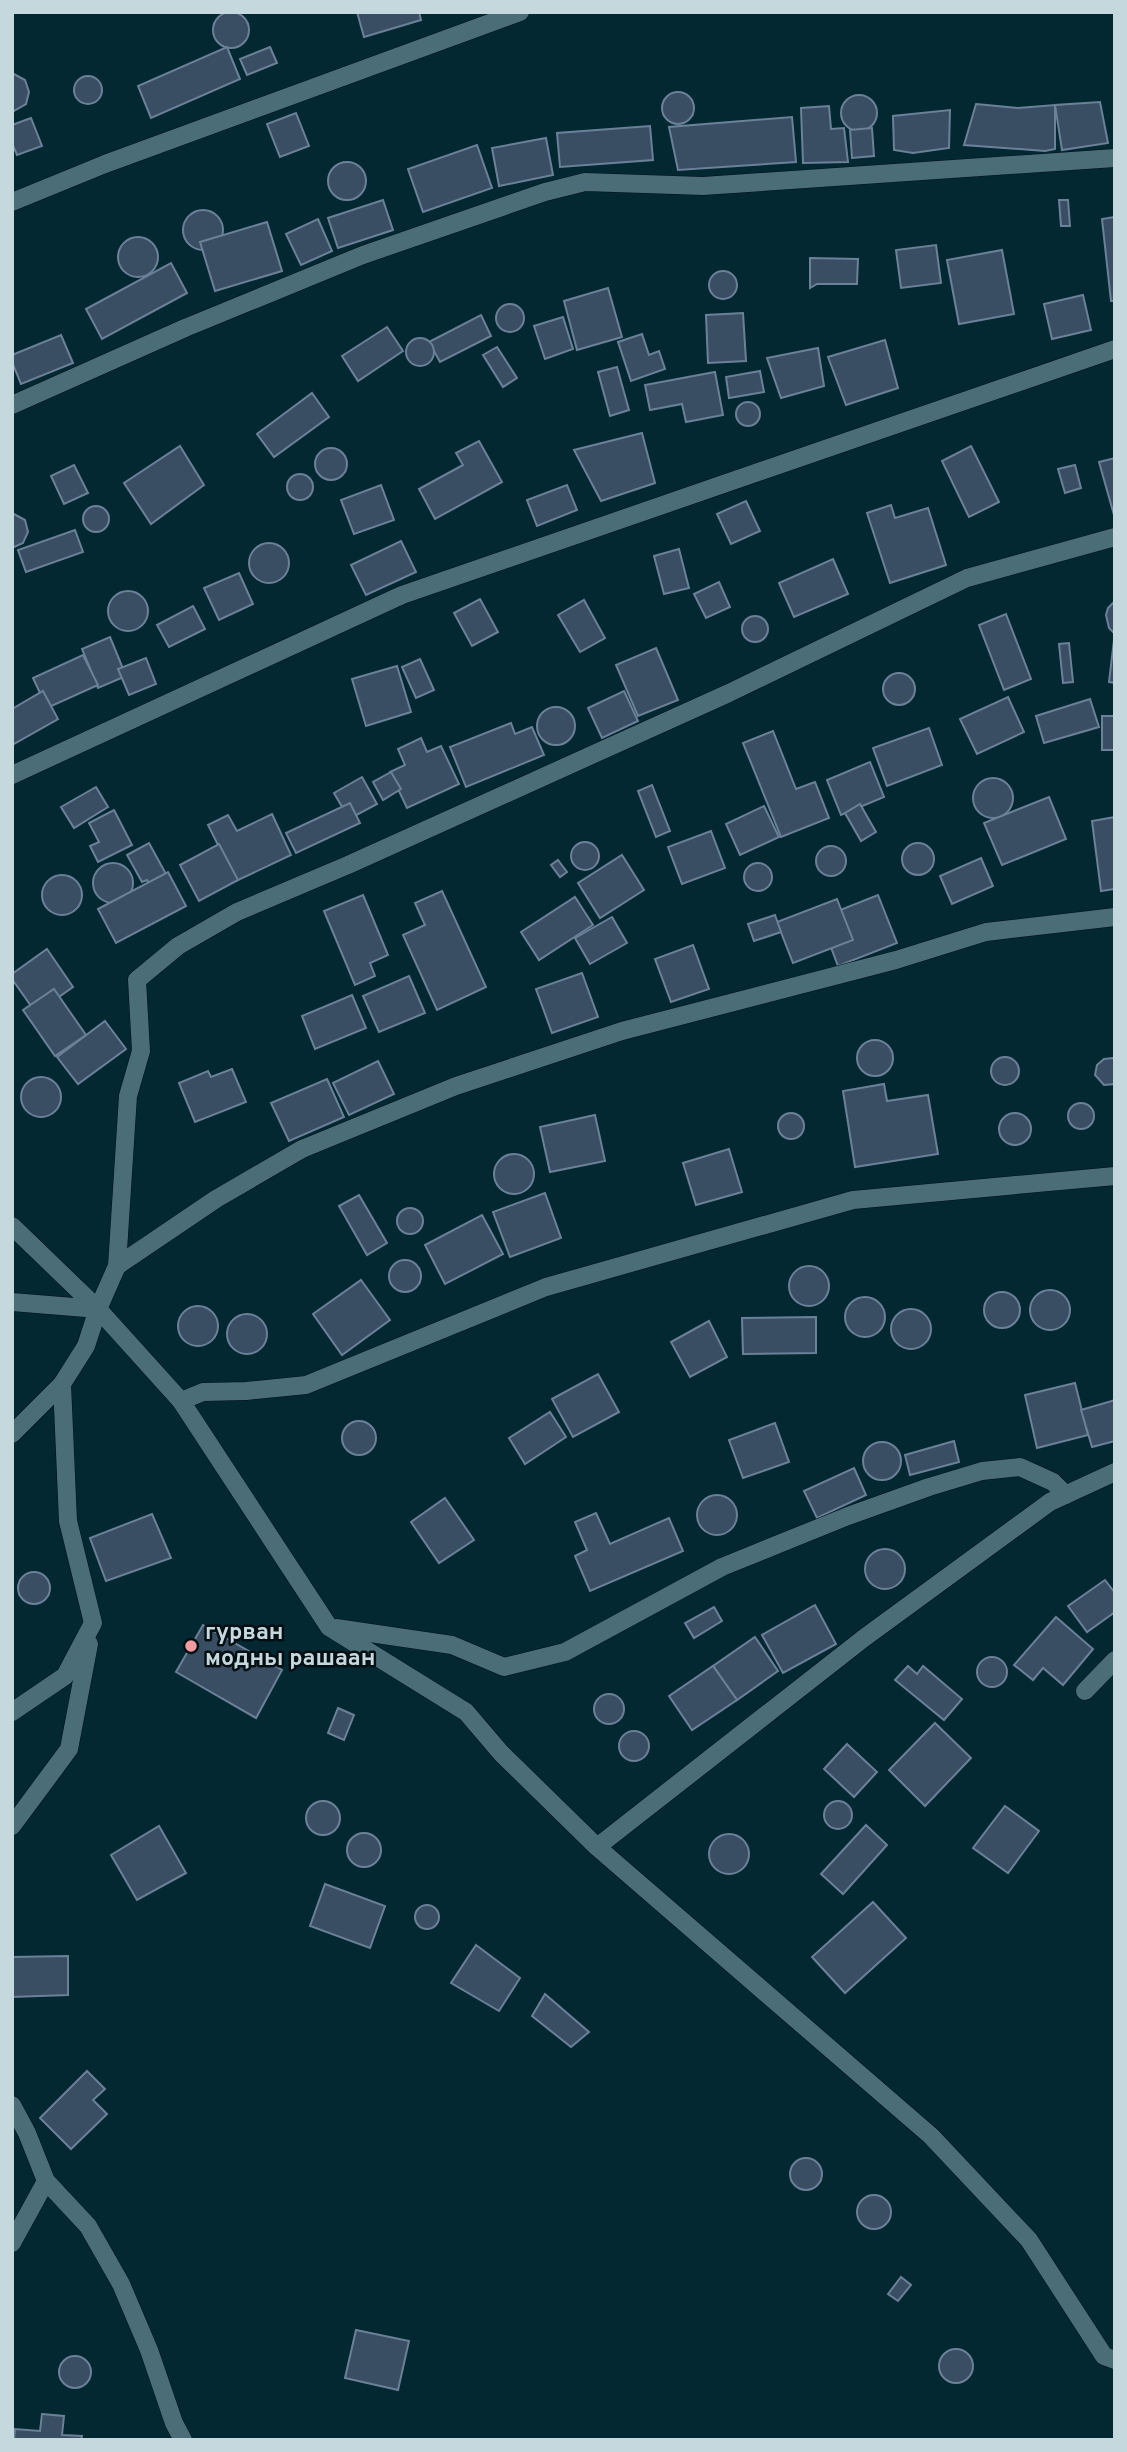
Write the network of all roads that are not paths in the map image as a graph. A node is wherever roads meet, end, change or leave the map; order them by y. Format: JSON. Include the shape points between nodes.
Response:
{"nodes":[{"id":1,"x":520,"y":12,"type":"edge"},
{"id":2,"x":1115,"y":158,"type":"edge"},
{"id":3,"x":12,"y":202,"type":"edge"},
{"id":4,"x":1115,"y":349,"type":"edge"},
{"id":5,"x":12,"y":405,"type":"edge"},
{"id":6,"x":1115,"y":537,"type":"edge"},
{"id":7,"x":12,"y":775,"type":"edge"},
{"id":8,"x":1115,"y":917,"type":"edge"},
{"id":9,"x":1115,"y":1177,"type":"edge"},
{"id":10,"x":12,"y":1226,"type":"edge"},
{"id":11,"x":117,"y":1266,"type":"junction"},
{"id":12,"x":12,"y":1302,"type":"edge"},
{"id":13,"x":98,"y":1309,"type":"junction"},
{"id":14,"x":62,"y":1384,"type":"junction"},
{"id":15,"x":180,"y":1401,"type":"junction"},
{"id":16,"x":15,"y":1428,"type":"edge"},
{"id":17,"x":1115,"y":1472,"type":"edge"},
{"id":18,"x":1066,"y":1495,"type":"junction"},
{"id":19,"x":93,"y":1623,"type":"junction"},
{"id":20,"x":329,"y":1627,"type":"junction"},
{"id":21,"x":1115,"y":1660,"type":"edge"},
{"id":22,"x":1086,"y":1691,"type":"dead end"},
{"id":23,"x":12,"y":1712,"type":"edge"},
{"id":24,"x":12,"y":1826,"type":"edge"},
{"id":25,"x":597,"y":1847,"type":"junction"},
{"id":26,"x":12,"y":2105,"type":"edge"},
{"id":27,"x":46,"y":2181,"type":"junction"},
{"id":28,"x":12,"y":2243,"type":"edge"},
{"id":29,"x":1115,"y":2360,"type":"edge"},
{"id":30,"x":183,"y":2440,"type":"edge"}],
"edges":[{"from":1,"to":3,"type":"street"},
{"from":2,"to":5,"type":"street","via":[[703,186],[585,182],[363,255]]},
{"from":4,"to":7,"type":"street","via":[[402,595]]},
{"from":6,"to":11,"type":"street","via":[[967,578],[716,698],[237,912],[178,946],[137,980],[141,1051],[128,1096]]},
{"from":8,"to":11,"type":"street","via":[[986,932],[622,1031],[456,1086],[302,1149],[216,1199]]},
{"from":9,"to":15,"type":"street","via":[[853,1200],[546,1287],[306,1385],[202,1392]]},
{"from":10,"to":13,"type":"street"},
{"from":11,"to":13,"type":"street"},
{"from":12,"to":13,"type":"street"},
{"from":13,"to":14,"type":"street","via":[[86,1346]]},
{"from":13,"to":15,"type":"street"},
{"from":14,"to":16,"type":"street"},
{"from":14,"to":19,"type":"street","via":[[68,1521]]},
{"from":15,"to":20,"type":"street"},
{"from":17,"to":18,"type":"street"},
{"from":18,"to":20,"type":"street","via":[[1053,1482],[1020,1467],[982,1471],[929,1487],[722,1567],[565,1652],[504,1667],[452,1645]]},
{"from":18,"to":25,"type":"street","via":[[1050,1502],[864,1638]]},
{"from":19,"to":23,"type":"street","via":[[65,1676]]},
{"from":19,"to":24,"type":"street","via":[[69,1749]]},
{"from":20,"to":25,"type":"street","via":[[466,1712]]},
{"from":21,"to":22,"type":"street"},
{"from":25,"to":29,"type":"street","via":[[931,2136],[1029,2240],[1104,2356]]},
{"from":26,"to":27,"type":"street"},
{"from":27,"to":28,"type":"street"},
{"from":27,"to":30,"type":"street","via":[[88,2226],[121,2284]]}]}
